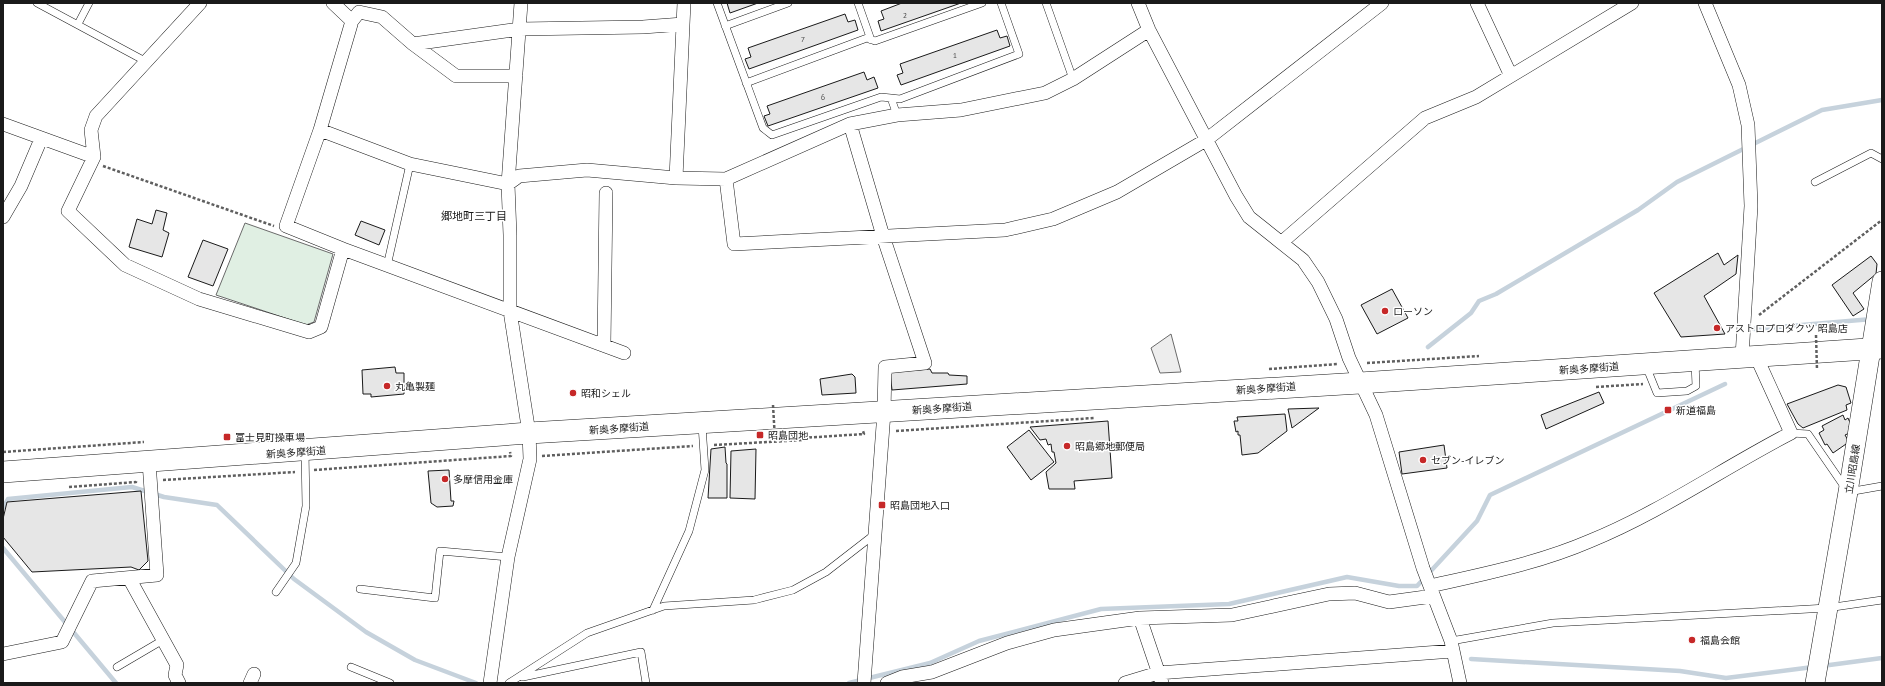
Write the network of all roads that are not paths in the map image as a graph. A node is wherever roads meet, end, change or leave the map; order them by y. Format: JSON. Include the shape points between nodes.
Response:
{"nodes":[{"id":1,"x":37,"y":3,"type":"edge"},
{"id":2,"x":89,"y":3,"type":"edge"},
{"id":3,"x":200,"y":3,"type":"edge"},
{"id":4,"x":333,"y":3,"type":"edge"},
{"id":5,"x":521,"y":3,"type":"edge"},
{"id":6,"x":684,"y":3,"type":"edge"},
{"id":7,"x":717,"y":3,"type":"edge"},
{"id":8,"x":788,"y":3,"type":"edge"},
{"id":9,"x":858,"y":3,"type":"edge"},
{"id":10,"x":982,"y":3,"type":"edge"},
{"id":11,"x":1001,"y":3,"type":"edge"},
{"id":12,"x":1046,"y":3,"type":"edge"},
{"id":13,"x":1138,"y":3,"type":"edge"},
{"id":14,"x":1382,"y":3,"type":"edge"},
{"id":15,"x":1477,"y":3,"type":"edge"},
{"id":16,"x":1632,"y":3,"type":"edge"},
{"id":17,"x":1705,"y":3,"type":"edge"},
{"id":18,"x":352,"y":21,"type":"junction"},
{"id":19,"x":78,"y":24,"type":"junction"},
{"id":20,"x":683,"y":24,"type":"junction"},
{"id":21,"x":725,"y":26,"type":"junction"},
{"id":22,"x":520,"y":29,"type":"junction"},
{"id":23,"x":1150,"y":30,"type":"junction"},
{"id":24,"x":872,"y":40,"type":"junction"},
{"id":25,"x":413,"y":44,"type":"junction"},
{"id":26,"x":144,"y":61,"type":"junction"},
{"id":27,"x":516,"y":76,"type":"junction"},
{"id":28,"x":1512,"y":76,"type":"junction"},
{"id":29,"x":1073,"y":79,"type":"junction"},
{"id":30,"x":746,"y":83,"type":"junction"},
{"id":31,"x":891,"y":98,"type":"junction"},
{"id":32,"x":897,"y":115,"type":"junction"},
{"id":33,"x":3,"y":124,"type":"edge"},
{"id":34,"x":850,"y":124,"type":"junction"},
{"id":35,"x":320,"y":130,"type":"junction"},
{"id":36,"x":41,"y":139,"type":"junction"},
{"id":37,"x":1206,"y":140,"type":"junction"},
{"id":38,"x":1882,"y":159,"type":"edge"},
{"id":39,"x":93,"y":160,"type":"junction"},
{"id":40,"x":410,"y":164,"type":"junction"},
{"id":41,"x":676,"y":178,"type":"junction"},
{"id":42,"x":726,"y":179,"type":"junction"},
{"id":43,"x":1815,"y":182,"type":"dead end"},
{"id":44,"x":508,"y":184,"type":"junction"},
{"id":45,"x":606,"y":193,"type":"dead end"},
{"id":46,"x":3,"y":217,"type":"edge"},
{"id":47,"x":883,"y":236,"type":"junction"},
{"id":48,"x":1282,"y":242,"type":"junction"},
{"id":49,"x":343,"y":249,"type":"junction"},
{"id":50,"x":387,"y":266,"type":"junction"},
{"id":51,"x":1882,"y":280,"type":"edge"},
{"id":52,"x":510,"y":311,"type":"junction"},
{"id":53,"x":604,"y":345,"type":"junction"},
{"id":54,"x":1876,"y":349,"type":"edge"},
{"id":55,"x":624,"y":353,"type":"dead end"},
{"id":56,"x":1749,"y":357,"type":"junction"},
{"id":57,"x":1695,"y":360,"type":"junction"},
{"id":58,"x":1645,"y":364,"type":"junction"},
{"id":59,"x":1360,"y":383,"type":"junction"},
{"id":60,"x":884,"y":412,"type":"junction"},
{"id":61,"x":702,"y":423,"type":"junction"},
{"id":62,"x":529,"y":433,"type":"junction"},
{"id":63,"x":1791,"y":433,"type":"junction"},
{"id":64,"x":305,"y":461,"type":"junction"},
{"id":65,"x":3,"y":472,"type":"edge"},
{"id":66,"x":150,"y":476,"type":"junction"},
{"id":67,"x":1882,"y":486,"type":"edge"},
{"id":68,"x":1848,"y":492,"type":"junction"},
{"id":69,"x":875,"y":534,"type":"junction"},
{"id":70,"x":508,"y":557,"type":"junction"},
{"id":71,"x":129,"y":578,"type":"junction"},
{"id":72,"x":1430,"y":588,"type":"junction"},
{"id":73,"x":360,"y":589,"type":"dead end"},
{"id":74,"x":276,"y":592,"type":"dead end"},
{"id":75,"x":1882,"y":600,"type":"edge"},
{"id":76,"x":1827,"y":608,"type":"junction"},
{"id":77,"x":653,"y":610,"type":"junction"},
{"id":78,"x":1140,"y":618,"type":"junction"},
{"id":79,"x":163,"y":640,"type":"junction"},
{"id":80,"x":1452,"y":646,"type":"junction"},
{"id":81,"x":3,"y":654,"type":"edge"},
{"id":82,"x":117,"y":667,"type":"dead end"},
{"id":83,"x":351,"y":667,"type":"dead end"},
{"id":84,"x":865,"y":677,"type":"edge"},
{"id":85,"x":519,"y":678,"type":"junction"},
{"id":86,"x":1160,"y":678,"type":"edge"},
{"id":87,"x":179,"y":683,"type":"edge"},
{"id":88,"x":390,"y":683,"type":"edge"},
{"id":89,"x":490,"y":683,"type":"edge"},
{"id":90,"x":509,"y":683,"type":"edge"},
{"id":91,"x":646,"y":683,"type":"edge"},
{"id":92,"x":887,"y":683,"type":"edge"},
{"id":93,"x":1125,"y":683,"type":"edge"},
{"id":94,"x":1460,"y":683,"type":"edge"},
{"id":95,"x":1815,"y":683,"type":"edge"}],
"edges":[{"from":1,"to":19,"type":"lane"},
{"from":2,"to":19,"type":"lane"},
{"from":3,"to":26,"type":"street"},
{"from":4,"to":18,"type":"street"},
{"from":5,"to":22,"type":"street"},
{"from":6,"to":20,"type":"street"},
{"from":7,"to":21,"type":"lane"},
{"from":8,"to":21,"type":"lane"},
{"from":9,"to":24,"type":"lane"},
{"from":10,"to":24,"type":"lane"},
{"from":11,"to":31,"type":"lane","via":[[1019,54],[900,99]]},
{"from":12,"to":29,"type":"lane"},
{"from":13,"to":23,"type":"street"},
{"from":14,"to":37,"type":"street"},
{"from":15,"to":28,"type":"street"},
{"from":16,"to":28,"type":"street"},
{"from":17,"to":56,"type":"street","via":[[1739,85],[1748,125],[1751,206],[1744,327]]},
{"from":18,"to":25,"type":"street","via":[[359,12],[382,17]]},
{"from":18,"to":35,"type":"street"},
{"from":19,"to":26,"type":"lane"},
{"from":20,"to":22,"type":"street"},
{"from":20,"to":41,"type":"street"},
{"from":21,"to":30,"type":"lane"},
{"from":22,"to":25,"type":"street"},
{"from":22,"to":27,"type":"street"},
{"from":23,"to":29,"type":"street"},
{"from":23,"to":37,"type":"street"},
{"from":24,"to":30,"type":"lane","via":[[867,38]]},
{"from":25,"to":27,"type":"street","via":[[456,76]]},
{"from":26,"to":39,"type":"street","via":[[96,116],[90,130]]},
{"from":27,"to":44,"type":"street"},
{"from":28,"to":48,"type":"street","via":[[1476,97],[1424,118]]},
{"from":29,"to":32,"type":"street","via":[[1045,93],[961,110]]},
{"from":30,"to":31,"type":"lane","via":[[763,128],[772,135],[881,97]]},
{"from":31,"to":32,"type":"lane"},
{"from":32,"to":34,"type":"street"},
{"from":33,"to":36,"type":"street"},
{"from":34,"to":42,"type":"street"},
{"from":34,"to":47,"type":"street"},
{"from":35,"to":40,"type":"street"},
{"from":35,"to":49,"type":"street","via":[[286,226]]},
{"from":36,"to":39,"type":"street"},
{"from":36,"to":46,"type":"street","via":[[21,186]]},
{"from":37,"to":47,"type":"street","via":[[1117,192],[1053,219],[1005,230]]},
{"from":37,"to":48,"type":"street","via":[[1249,217]]},
{"from":38,"to":43,"type":"lane","via":[[1871,153]]},
{"from":39,"to":49,"type":"street","via":[[68,211],[125,265],[199,299],[309,332],[321,327]]},
{"from":40,"to":44,"type":"street"},
{"from":40,"to":50,"type":"lane"},
{"from":41,"to":42,"type":"street"},
{"from":41,"to":44,"type":"street","via":[[587,170],[519,176]]},
{"from":42,"to":47,"type":"street","via":[[734,244]]},
{"from":44,"to":52,"type":"street"},
{"from":45,"to":53,"type":"street"},
{"from":47,"to":60,"type":"street","via":[[925,363],[885,367]]},
{"from":48,"to":59,"type":"street","via":[[1303,260],[1318,282],[1336,319]]},
{"from":49,"to":50,"type":"street"},
{"from":50,"to":52,"type":"street"},
{"from":51,"to":54,"type":"main road","name":"立川昭島線","via":[[1875,318]]},
{"from":52,"to":53,"type":"street"},
{"from":52,"to":62,"type":"street"},
{"from":53,"to":55,"type":"street"},
{"from":54,"to":56,"type":"main road","name":"新奥多摩街道"},
{"from":54,"to":68,"type":"main road","name":"立川昭島線"},
{"from":56,"to":57,"type":"main road","name":"新奥多摩街道"},
{"from":56,"to":63,"type":"street"},
{"from":57,"to":58,"type":"main road","name":"新奥多摩街道"},
{"from":57,"to":58,"type":"lane","via":[[1696,386],[1686,391],[1657,393]]},
{"from":58,"to":59,"type":"main road","name":"新奥多摩街道"},
{"from":59,"to":60,"type":"main road","name":"新奥多摩街道"},
{"from":59,"to":72,"type":"street","via":[[1376,415]]},
{"from":60,"to":61,"type":"main road","name":"新奥多摩街道"},
{"from":60,"to":69,"type":"street"},
{"from":61,"to":62,"type":"main road","name":"新奥多摩街道"},
{"from":61,"to":77,"type":"lane","via":[[705,470],[690,531]]},
{"from":62,"to":64,"type":"main road","name":"新奥多摩街道"},
{"from":62,"to":70,"type":"street","via":[[530,459]]},
{"from":63,"to":68,"type":"lane","via":[[1808,434]]},
{"from":63,"to":72,"type":"street","via":[[1668,504],[1590,542],[1511,567]]},
{"from":64,"to":66,"type":"main road","name":"新奥多摩街道"},
{"from":64,"to":74,"type":"lane","via":[[306,506],[296,563]]},
{"from":65,"to":66,"type":"main road","name":"新奥多摩街道"},
{"from":66,"to":71,"type":"street","via":[[157,575]]},
{"from":67,"to":68,"type":"lane"},
{"from":68,"to":76,"type":"main road","name":"立川昭島線"},
{"from":69,"to":77,"type":"lane","via":[[826,572],[793,590],[754,600],[664,606]]},
{"from":69,"to":84,"type":"street"},
{"from":70,"to":73,"type":"lane","via":[[440,551],[435,598]]},
{"from":70,"to":89,"type":"street"},
{"from":71,"to":79,"type":"street"},
{"from":71,"to":81,"type":"street","via":[[92,581],[62,642]]},
{"from":72,"to":78,"type":"street","via":[[1389,602],[1356,593],[1329,594],[1232,615]]},
{"from":72,"to":80,"type":"street"},
{"from":75,"to":76,"type":"lane"},
{"from":76,"to":80,"type":"lane","via":[[1553,624]]},
{"from":76,"to":95,"type":"main road","name":"立川昭島線"},
{"from":77,"to":85,"type":"lane","via":[[587,633]]},
{"from":78,"to":86,"type":"street"},
{"from":78,"to":92,"type":"street","via":[[1054,630],[1008,643],[932,672],[902,677]]},
{"from":79,"to":82,"type":"lane"},
{"from":79,"to":87,"type":"street","via":[[177,665],[175,675]]},
{"from":80,"to":86,"type":"street"},
{"from":80,"to":94,"type":"street"},
{"from":83,"to":88,"type":"lane"},
{"from":85,"to":90,"type":"lane"},
{"from":85,"to":91,"type":"lane","via":[[641,652]]},
{"from":86,"to":93,"type":"street"}]}
